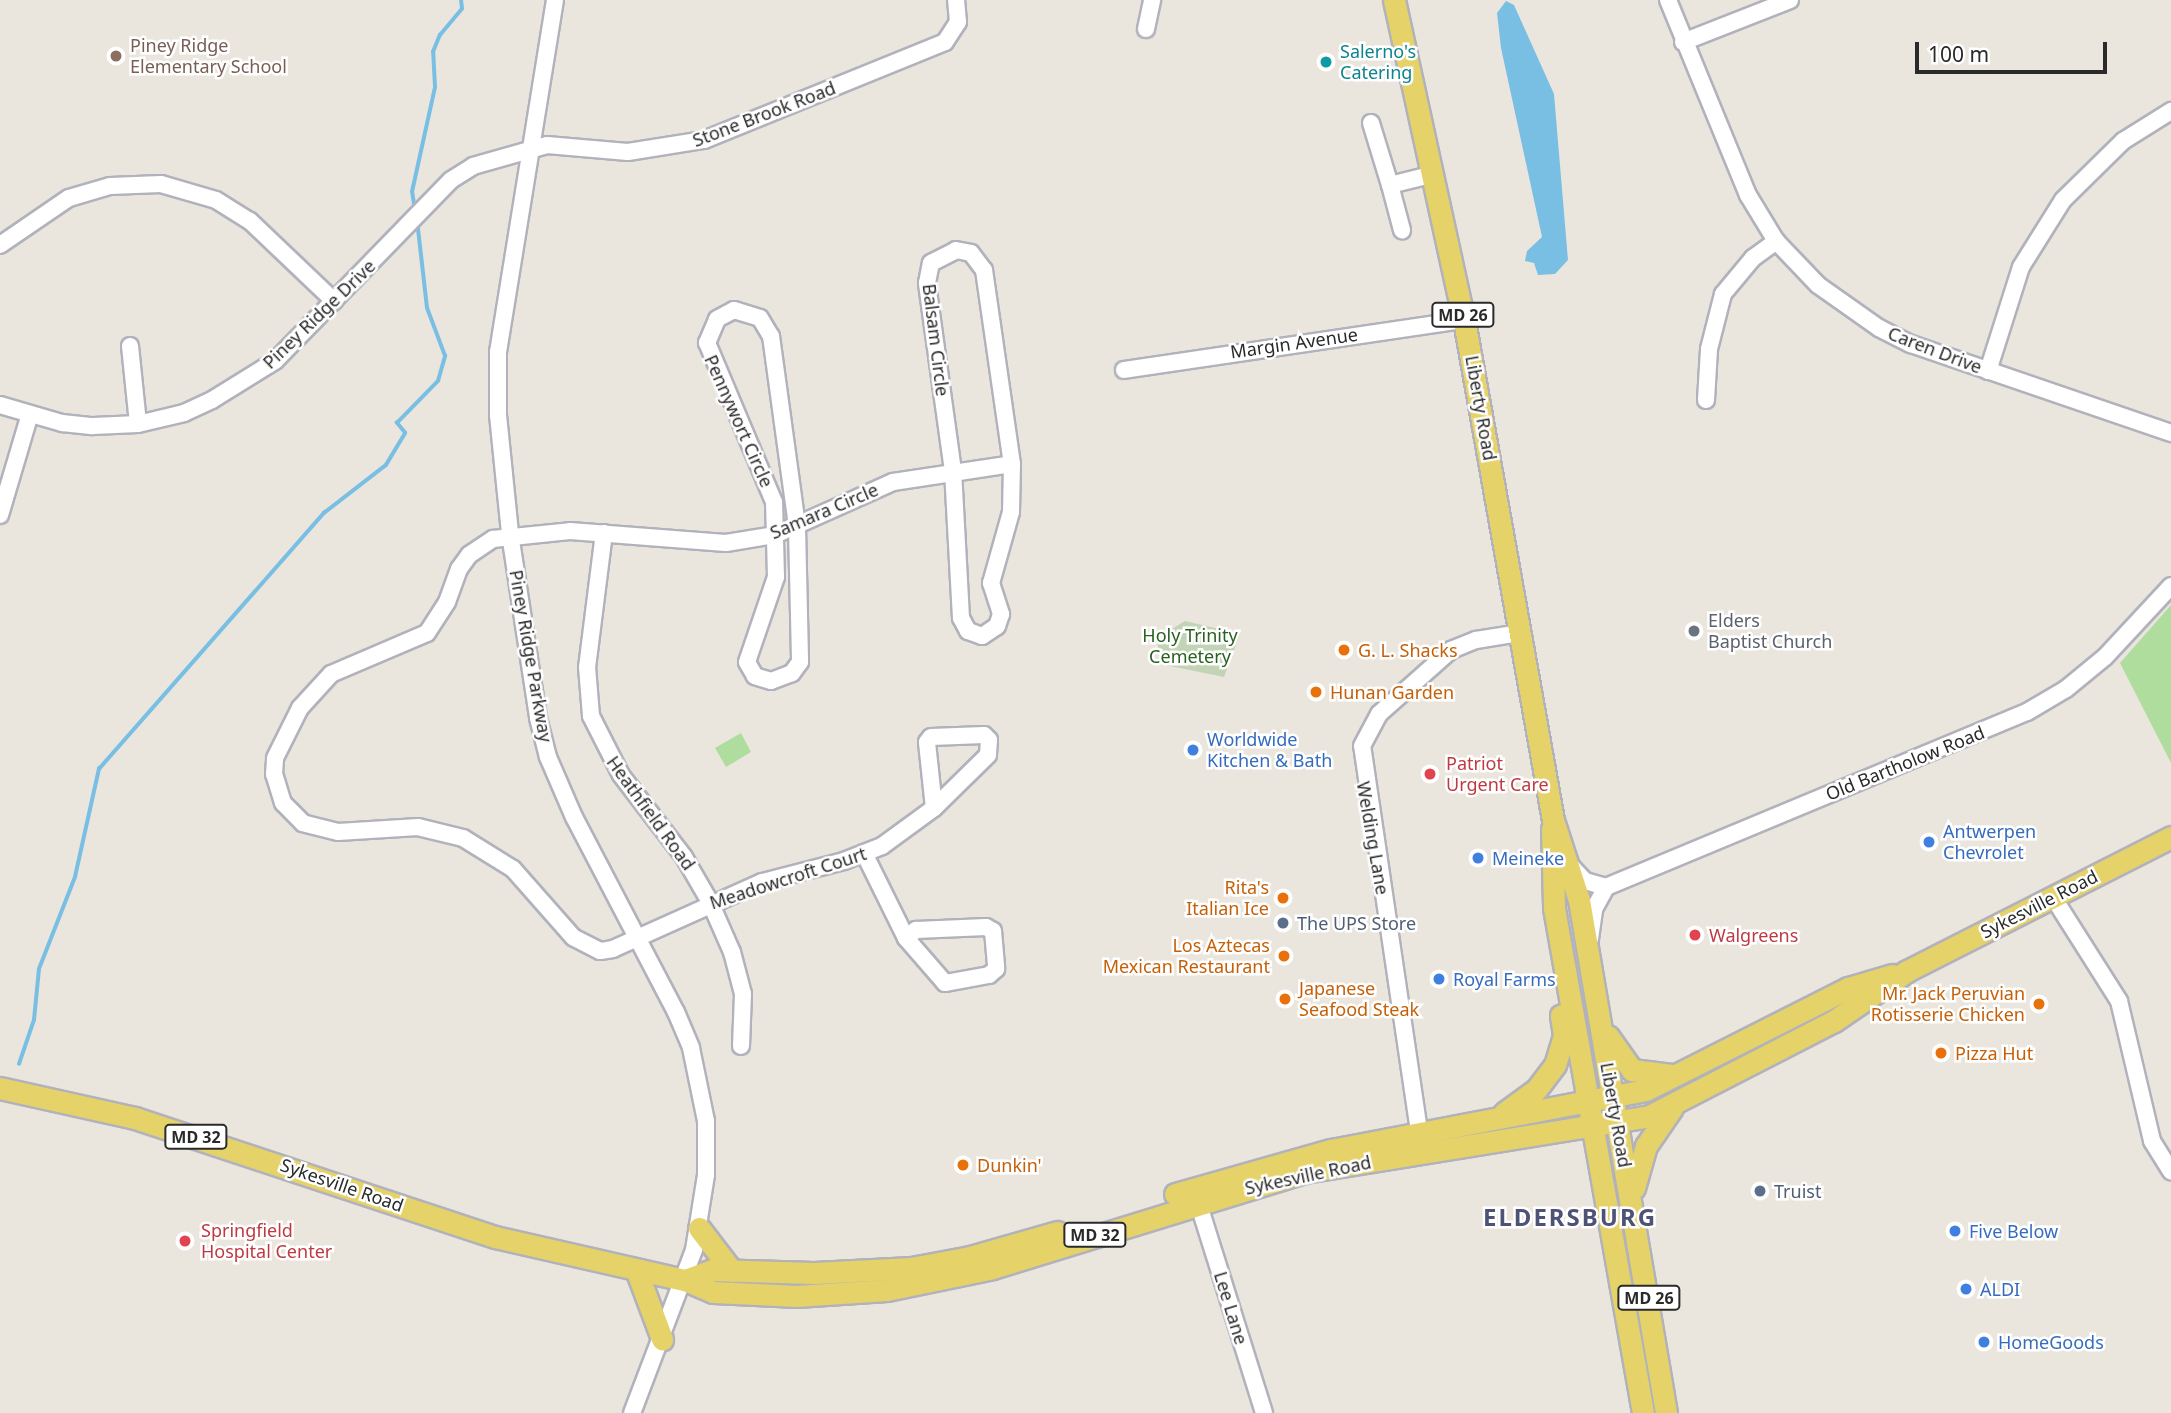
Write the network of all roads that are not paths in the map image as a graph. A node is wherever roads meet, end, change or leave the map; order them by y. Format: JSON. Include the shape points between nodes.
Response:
{"nodes":[{"id":1,"x":555,"y":0,"type":"edge"},
{"id":2,"x":956,"y":0,"type":"edge"},
{"id":3,"x":1152,"y":0,"type":"edge"},
{"id":4,"x":1394,"y":0,"type":"edge"},
{"id":5,"x":1668,"y":0,"type":"edge"},
{"id":6,"x":1790,"y":0,"type":"edge"},
{"id":7,"x":1146,"y":29,"type":"dead end"},
{"id":8,"x":1683,"y":41,"type":"junction"},
{"id":9,"x":2171,"y":111,"type":"edge"},
{"id":10,"x":1371,"y":122,"type":"dead end"},
{"id":11,"x":529,"y":149,"type":"junction"},
{"id":12,"x":1434,"y":174,"type":"junction"},
{"id":13,"x":1390,"y":185,"type":"junction"},
{"id":14,"x":1402,"y":230,"type":"dead end"},
{"id":15,"x":1776,"y":241,"type":"junction"},
{"id":16,"x":0,"y":245,"type":"edge"},
{"id":17,"x":334,"y":301,"type":"junction"},
{"id":18,"x":1464,"y":320,"type":"junction"},
{"id":19,"x":130,"y":346,"type":"dead end"},
{"id":20,"x":1124,"y":370,"type":"dead end"},
{"id":21,"x":1988,"y":371,"type":"junction"},
{"id":22,"x":1706,"y":400,"type":"dead end"},
{"id":23,"x":0,"y":405,"type":"edge"},
{"id":24,"x":30,"y":414,"type":"junction"},
{"id":25,"x":138,"y":424,"type":"junction"},
{"id":26,"x":2171,"y":433,"type":"edge"},
{"id":27,"x":1012,"y":464,"type":"junction"},
{"id":28,"x":953,"y":471,"type":"junction"},
{"id":29,"x":0,"y":515,"type":"edge"},
{"id":30,"x":797,"y":527,"type":"junction"},
{"id":31,"x":604,"y":533,"type":"junction"},
{"id":32,"x":510,"y":534,"type":"junction"},
{"id":33,"x":775,"y":535,"type":"junction"},
{"id":34,"x":2171,"y":586,"type":"edge"},
{"id":35,"x":1520,"y":633,"type":"junction"},
{"id":36,"x":934,"y":808,"type":"junction"},
{"id":37,"x":1553,"y":820,"type":"junction"},
{"id":38,"x":2171,"y":837,"type":"edge"},
{"id":39,"x":864,"y":853,"type":"junction"},
{"id":40,"x":1569,"y":863,"type":"junction"},
{"id":41,"x":1606,"y":887,"type":"junction"},
{"id":42,"x":2053,"y":897,"type":"junction"},
{"id":43,"x":710,"y":902,"type":"junction"},
{"id":44,"x":636,"y":937,"type":"junction"},
{"id":45,"x":906,"y":938,"type":"junction"},
{"id":46,"x":1587,"y":951,"type":"junction"},
{"id":47,"x":1562,"y":958,"type":"junction"},
{"id":48,"x":1907,"y":971,"type":"junction"},
{"id":49,"x":1600,"y":1020,"type":"junction"},
{"id":50,"x":741,"y":1046,"type":"dead end"},
{"id":51,"x":1681,"y":1075,"type":"junction"},
{"id":52,"x":0,"y":1088,"type":"edge"},
{"id":53,"x":1613,"y":1097,"type":"junction"},
{"id":54,"x":1587,"y":1102,"type":"junction"},
{"id":55,"x":1675,"y":1105,"type":"junction"},
{"id":56,"x":1497,"y":1118,"type":"junction"},
{"id":57,"x":1618,"y":1123,"type":"junction"},
{"id":58,"x":1591,"y":1127,"type":"junction"},
{"id":59,"x":1419,"y":1132,"type":"junction"},
{"id":60,"x":2171,"y":1171,"type":"edge"},
{"id":61,"x":1631,"y":1200,"type":"junction"},
{"id":62,"x":1198,"y":1202,"type":"junction"},
{"id":63,"x":699,"y":1228,"type":"junction"},
{"id":64,"x":732,"y":1271,"type":"junction"},
{"id":65,"x":637,"y":1272,"type":"junction"},
{"id":66,"x":685,"y":1280,"type":"junction"},
{"id":67,"x":662,"y":1339,"type":"junction"},
{"id":68,"x":632,"y":1413,"type":"edge"},
{"id":69,"x":1264,"y":1413,"type":"edge"},
{"id":70,"x":1643,"y":1413,"type":"edge"},
{"id":71,"x":1666,"y":1413,"type":"edge"}],
"edges":[{"from":1,"to":11,"type":"street","name":"Piney Ridge Parkway"},
{"from":2,"to":11,"type":"street","name":"Stone Brook Road","via":[[958,22],[945,42],[704,140],[628,152],[547,145]]},
{"from":3,"to":7,"type":"street"},
{"from":4,"to":12,"type":"main road","name":"Liberty Road","number":"MD 26"},
{"from":5,"to":8,"type":"street","name":"Caren Drive"},
{"from":6,"to":8,"type":"street"},
{"from":8,"to":15,"type":"street","name":"Caren Drive","via":[[1748,195]]},
{"from":9,"to":21,"type":"street","via":[[2123,141],[2063,200],[2021,267]]},
{"from":10,"to":13,"type":"street"},
{"from":11,"to":17,"type":"street","name":"Piney Ridge Drive","via":[[494,157],[451,180]]},
{"from":11,"to":32,"type":"street","name":"Piney Ridge Parkway","via":[[498,352],[498,415]]},
{"from":12,"to":13,"type":"street"},
{"from":12,"to":18,"type":"main road","name":"Liberty Road","number":"MD 26"},
{"from":13,"to":14,"type":"street"},
{"from":15,"to":21,"type":"street","name":"Caren Drive","via":[[1818,285],[1879,328]]},
{"from":15,"to":22,"type":"street","via":[[1753,258],[1723,294],[1713,321]]},
{"from":16,"to":17,"type":"street","via":[[69,198],[117,185],[161,184],[216,200],[250,221]]},
{"from":17,"to":25,"type":"street","name":"Piney Ridge Drive","via":[[258,373],[184,413]]},
{"from":18,"to":20,"type":"street","name":"Margin Avenue"},
{"from":18,"to":35,"type":"main road","name":"Liberty Road","number":"MD 26"},
{"from":19,"to":25,"type":"street"},
{"from":21,"to":26,"type":"street","name":"Caren Drive"},
{"from":23,"to":24,"type":"street","name":"Piney Ridge Drive"},
{"from":24,"to":25,"type":"street","name":"Piney Ridge Drive","via":[[93,426]]},
{"from":24,"to":29,"type":"street"},
{"from":27,"to":28,"type":"street","name":"Samara Circle"},
{"from":27,"to":28,"type":"street","via":[[1011,512],[991,583],[1001,614],[997,626],[982,636],[968,631],[961,618]]},
{"from":27,"to":28,"type":"street","name":"Balsam Circle","via":[[984,270],[971,253],[956,250],[931,263],[927,283]]},
{"from":28,"to":30,"type":"street","name":"Samara Circle","via":[[865,491]]},
{"from":30,"to":33,"type":"street","name":"Samara Circle"},
{"from":30,"to":33,"type":"street","name":"Pennywort Circle","via":[[800,662],[786,677],[771,681],[755,676],[747,662],[776,577]]},
{"from":30,"to":33,"type":"street","name":"Pennywort Circle","via":[[771,337],[761,318],[734,310],[717,319],[706,343],[769,488]]},
{"from":31,"to":32,"type":"street","name":"Samara Circle"},
{"from":31,"to":33,"type":"street","name":"Samara Circle","via":[[696,544]]},
{"from":31,"to":43,"type":"street","name":"Heathfield Road","via":[[587,667],[591,716],[621,775],[684,857]]},
{"from":32,"to":44,"type":"street","name":"Piney Ridge Parkway","via":[[548,757]]},
{"from":32,"to":44,"type":"street","name":"Meadowcroft Court","via":[[469,555],[437,622],[427,633],[415,642],[350,663],[313,692],[275,758],[276,787],[292,814],[318,830],[418,827],[463,838],[513,869],[585,946],[613,949]]},
{"from":34,"to":41,"type":"street","name":"Old Bartholow Road","via":[[2105,657],[2051,699]]},
{"from":35,"to":37,"type":"main road","name":"Liberty Road","number":"MD 26"},
{"from":35,"to":59,"type":"street","name":"Welding Lane","via":[[1476,640],[1451,650],[1380,714],[1362,746]]},
{"from":36,"to":36,"type":"street","name":"Meadowcroft Court","via":[[988,755],[989,740],[984,735],[931,737],[927,742]]},
{"from":36,"to":39,"type":"street","name":"Meadowcroft Court","via":[[899,836]]},
{"from":37,"to":40,"type":"main road","name":"Liberty Road","number":"MD 26"},
{"from":37,"to":47,"type":"main road","name":"Liberty Road","number":"MD 26","via":[[1551,866]]},
{"from":38,"to":42,"type":"main road","name":"Sykesville Road","number":"MD 32"},
{"from":39,"to":43,"type":"street","name":"Meadowcroft Court"},
{"from":39,"to":45,"type":"street"},
{"from":40,"to":41,"type":"street","via":[[1585,881]]},
{"from":40,"to":46,"type":"main road","name":"Liberty Road","number":"MD 26"},
{"from":41,"to":46,"type":"street","via":[[1594,908]]},
{"from":42,"to":48,"type":"main road","name":"Sykesville Road","number":"MD 32"},
{"from":42,"to":60,"type":"street","via":[[2119,1001],[2152,1141]]},
{"from":43,"to":44,"type":"street","name":"Meadowcroft Court"},
{"from":43,"to":50,"type":"street","name":"Heathfield Road","via":[[732,952],[743,994]]},
{"from":44,"to":63,"type":"street","name":"Piney Ridge Parkway","via":[[686,1036],[701,1093],[707,1155]]},
{"from":45,"to":45,"type":"street","via":[[916,930],[986,927],[993,931],[996,969],[989,975],[945,983]]},
{"from":46,"to":49,"type":"main road","name":"Liberty Road","number":"MD 26"},
{"from":47,"to":54,"type":"main road","name":"Liberty Road","number":"MD 26"},
{"from":47,"to":56,"type":"main road","via":[[1557,988],[1563,1035],[1555,1065],[1536,1090]]},
{"from":48,"to":51,"type":"main road","name":"Sykesville Road","number":"MD 32","via":[[1848,988]]},
{"from":48,"to":55,"type":"main road","name":"Sykesville Road","number":"MD 32","via":[[1857,1009]]},
{"from":49,"to":51,"type":"main road","via":[[1632,1070]]},
{"from":49,"to":53,"type":"main road","name":"Liberty Road","number":"MD 26"},
{"from":51,"to":53,"type":"main road","name":"Sykesville Road","number":"MD 32"},
{"from":52,"to":65,"type":"main road","name":"Sykesville Road","number":"MD 32","via":[[169,1128],[495,1237]]},
{"from":53,"to":54,"type":"main road","name":"Sykesville Road","number":"MD 32"},
{"from":53,"to":57,"type":"main road","name":"Liberty Road","number":"MD 26"},
{"from":54,"to":56,"type":"main road","name":"Sykesville Road","number":"MD 32"},
{"from":54,"to":58,"type":"main road","name":"Liberty Road","number":"MD 26"},
{"from":55,"to":57,"type":"main road","name":"Sykesville Road","number":"MD 32"},
{"from":55,"to":61,"type":"main road","via":[[1646,1146]]},
{"from":56,"to":59,"type":"main road","name":"Sykesville Road","number":"MD 32"},
{"from":57,"to":58,"type":"main road","name":"Sykesville Road","number":"MD 32"},
{"from":57,"to":61,"type":"main road","name":"Liberty Road","number":"MD 26"},
{"from":58,"to":62,"type":"main road","name":"Sykesville Road","number":"MD 32","via":[[1328,1168]]},
{"from":58,"to":70,"type":"main road","name":"Liberty Road","number":"MD 26"},
{"from":59,"to":64,"type":"main road","name":"Sykesville Road","number":"MD 32","via":[[1238,1174],[950,1262],[843,1272]]},
{"from":61,"to":71,"type":"main road","name":"Liberty Road","number":"MD 26"},
{"from":62,"to":66,"type":"main road","name":"Sykesville Road","number":"MD 32","via":[[993,1268],[912,1287],[762,1295],[713,1292]]},
{"from":62,"to":69,"type":"street","name":"Lee Lane"},
{"from":63,"to":64,"type":"main road"},
{"from":63,"to":66,"type":"street","name":"Piney Ridge Parkway"},
{"from":64,"to":66,"type":"main road","name":"Sykesville Road","number":"MD 32","via":[[713,1270]]},
{"from":65,"to":66,"type":"main road","name":"Sykesville Road","number":"MD 32"},
{"from":65,"to":67,"type":"main road"},
{"from":66,"to":67,"type":"street","name":"Piney Ridge Parkway"},
{"from":67,"to":68,"type":"street","name":"Piney Ridge Parkway"}]}
